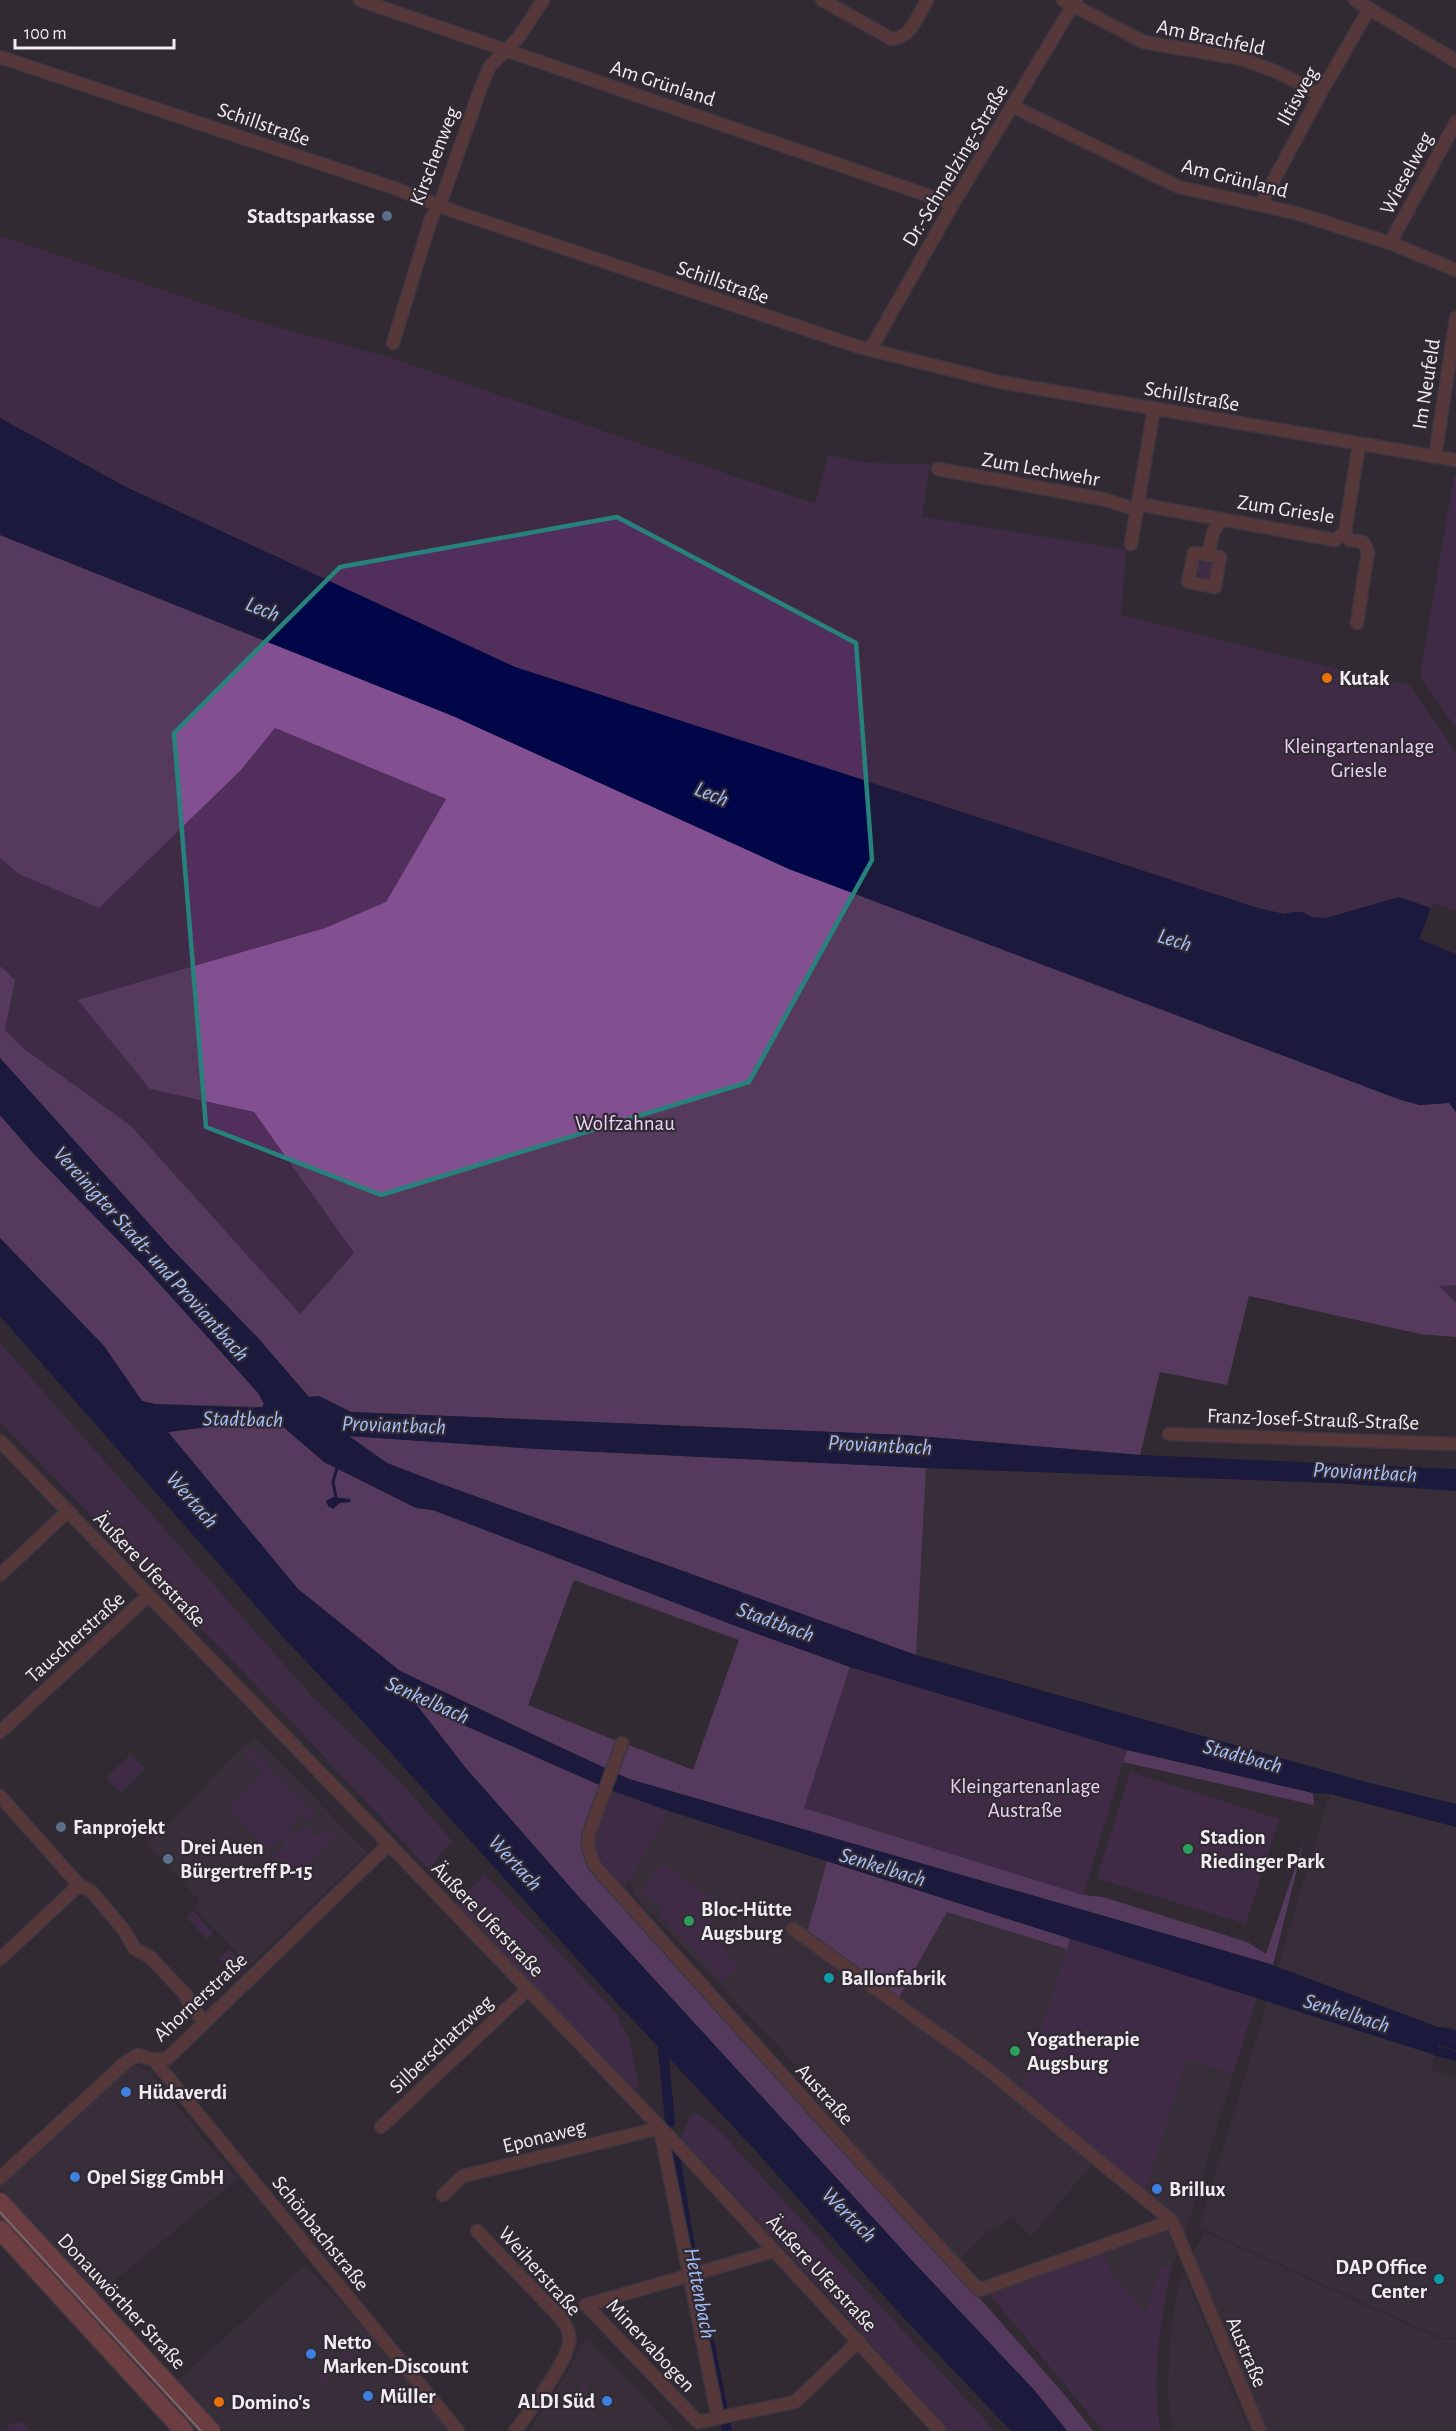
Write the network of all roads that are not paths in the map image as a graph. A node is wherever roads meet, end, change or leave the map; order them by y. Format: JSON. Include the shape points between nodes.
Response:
{"nodes":[{"id":1,"x":360,"y":0,"type":"edge"},
{"id":2,"x":543,"y":0,"type":"edge"},
{"id":3,"x":822,"y":0,"type":"edge"},
{"id":4,"x":927,"y":0,"type":"edge"},
{"id":5,"x":1356,"y":0,"type":"edge"},
{"id":6,"x":1070,"y":2,"type":"edge"},
{"id":7,"x":1369,"y":9,"type":"junction"},
{"id":8,"x":505,"y":51,"type":"junction"},
{"id":9,"x":0,"y":57,"type":"edge"},
{"id":10,"x":1456,"y":61,"type":"edge"},
{"id":11,"x":1320,"y":94,"type":"junction"},
{"id":12,"x":1012,"y":106,"type":"junction"},
{"id":13,"x":1456,"y":122,"type":"edge"},
{"id":14,"x":953,"y":204,"type":"junction"},
{"id":15,"x":1261,"y":204,"type":"junction"},
{"id":16,"x":438,"y":206,"type":"junction"},
{"id":17,"x":1390,"y":243,"type":"junction"},
{"id":18,"x":1456,"y":270,"type":"edge"},
{"id":19,"x":1456,"y":318,"type":"edge"},
{"id":20,"x":393,"y":343,"type":"dead end"},
{"id":21,"x":870,"y":350,"type":"junction"},
{"id":22,"x":1154,"y":409,"type":"junction"},
{"id":23,"x":1359,"y":444,"type":"junction"},
{"id":24,"x":1435,"y":457,"type":"junction"},
{"id":25,"x":1456,"y":460,"type":"edge"},
{"id":26,"x":938,"y":470,"type":"dead end"},
{"id":27,"x":1137,"y":507,"type":"junction"},
{"id":28,"x":1221,"y":519,"type":"junction"},
{"id":29,"x":1343,"y":534,"type":"junction"},
{"id":30,"x":1131,"y":544,"type":"dead end"},
{"id":31,"x":1209,"y":553,"type":"dead end"},
{"id":32,"x":1357,"y":623,"type":"dead end"},
{"id":33,"x":1169,"y":1434,"type":"dead end"},
{"id":34,"x":0,"y":1441,"type":"edge"},
{"id":35,"x":1456,"y":1444,"type":"edge"},
{"id":36,"x":68,"y":1512,"type":"junction"},
{"id":37,"x":0,"y":1575,"type":"edge"},
{"id":38,"x":149,"y":1595,"type":"junction"},
{"id":39,"x":0,"y":1732,"type":"edge"},
{"id":40,"x":622,"y":1743,"type":"dead end"},
{"id":41,"x":0,"y":1796,"type":"edge"},
{"id":42,"x":389,"y":1844,"type":"junction"},
{"id":43,"x":79,"y":1885,"type":"junction"},
{"id":44,"x":793,"y":1929,"type":"dead end"},
{"id":45,"x":0,"y":1959,"type":"edge"},
{"id":46,"x":528,"y":1989,"type":"junction"},
{"id":47,"x":205,"y":2022,"type":"junction"},
{"id":48,"x":154,"y":2060,"type":"junction"},
{"id":49,"x":381,"y":2127,"type":"dead end"},
{"id":50,"x":660,"y":2128,"type":"junction"},
{"id":51,"x":0,"y":2178,"type":"edge"},
{"id":52,"x":443,"y":2195,"type":"dead end"},
{"id":53,"x":0,"y":2202,"type":"edge"},
{"id":54,"x":1172,"y":2221,"type":"junction"},
{"id":55,"x":0,"y":2230,"type":"edge"},
{"id":56,"x":477,"y":2231,"type":"dead end"},
{"id":57,"x":774,"y":2251,"type":"junction"},
{"id":58,"x":689,"y":2274,"type":"junction"},
{"id":59,"x":859,"y":2341,"type":"junction"},
{"id":60,"x":718,"y":2418,"type":"junction"},
{"id":61,"x":184,"y":2431,"type":"edge"},
{"id":62,"x":211,"y":2431,"type":"edge"},
{"id":63,"x":458,"y":2431,"type":"edge"},
{"id":64,"x":515,"y":2431,"type":"edge"},
{"id":65,"x":940,"y":2431,"type":"edge"},
{"id":66,"x":1260,"y":2431,"type":"edge"}],
"edges":[{"from":1,"to":8,"type":"street","name":"Am Grünland"},
{"from":2,"to":8,"type":"street","name":"Kirschenweg"},
{"from":3,"to":4,"type":"street","via":[[892,39],[907,34]]},
{"from":5,"to":7,"type":"street"},
{"from":6,"to":11,"type":"street","name":"Am Brachfeld","via":[[1143,42],[1242,59]]},
{"from":6,"to":12,"type":"street","name":"Dr.-Schmelzing-Straße"},
{"from":7,"to":10,"type":"street"},
{"from":7,"to":11,"type":"street","name":"Iltisweg"},
{"from":8,"to":14,"type":"street","name":"Am Grünland"},
{"from":8,"to":16,"type":"street","name":"Kirschenweg","via":[[490,66]]},
{"from":9,"to":16,"type":"street","name":"Schillstraße"},
{"from":11,"to":15,"type":"street","name":"Iltisweg"},
{"from":12,"to":14,"type":"street","name":"Dr.-Schmelzing-Straße"},
{"from":12,"to":15,"type":"street","name":"Am Grünland","via":[[1179,187]]},
{"from":13,"to":17,"type":"street","name":"Wieselweg"},
{"from":14,"to":21,"type":"street","name":"Dr.-Schmelzing-Straße"},
{"from":15,"to":17,"type":"street","name":"Am Grünland"},
{"from":16,"to":20,"type":"street","name":"Kirschenweg"},
{"from":16,"to":21,"type":"street","name":"Schillstraße"},
{"from":17,"to":18,"type":"street","name":"Am Grünland"},
{"from":19,"to":24,"type":"street","name":"Im Neufeld"},
{"from":21,"to":22,"type":"street","name":"Schillstraße","via":[[1000,382]]},
{"from":22,"to":23,"type":"street","name":"Schillstraße"},
{"from":22,"to":27,"type":"street"},
{"from":23,"to":24,"type":"street","name":"Schillstraße"},
{"from":23,"to":29,"type":"street","name":"Zum Griesle"},
{"from":24,"to":25,"type":"street","name":"Schillstraße"},
{"from":26,"to":27,"type":"street","name":"Zum Lechwehr"},
{"from":27,"to":28,"type":"street","name":"Zum Griesle"},
{"from":27,"to":30,"type":"street"},
{"from":28,"to":29,"type":"street","name":"Zum Griesle","via":[[1335,540]]},
{"from":28,"to":31,"type":"street","name":"Zum Griesle"},
{"from":29,"to":32,"type":"street","name":"Zum Griesle","via":[[1363,542],[1368,551]]},
{"from":33,"to":35,"type":"street","name":"Franz-Josef-Strauß-Straße"},
{"from":34,"to":36,"type":"street","name":"Äußere Uferstraße"},
{"from":36,"to":37,"type":"street"},
{"from":36,"to":38,"type":"street","name":"Äußere Uferstraße"},
{"from":38,"to":39,"type":"street","name":"Tauscherstraße"},
{"from":38,"to":42,"type":"street","name":"Äußere Uferstraße"},
{"from":40,"to":54,"type":"street","name":"Austraße","via":[[590,1833],[588,1846],[594,1865],[979,2290]]},
{"from":41,"to":43,"type":"street"},
{"from":42,"to":46,"type":"street","name":"Äußere Uferstraße"},
{"from":42,"to":47,"type":"street","name":"Ahornerstraße"},
{"from":43,"to":45,"type":"street"},
{"from":43,"to":47,"type":"street","via":[[90,1891],[135,1949],[150,1957],[186,1995],[190,2006]]},
{"from":44,"to":54,"type":"street","name":"Austraße","via":[[986,2068]]},
{"from":46,"to":49,"type":"street","name":"Silberschatzweg"},
{"from":46,"to":50,"type":"street","name":"Äußere Uferstraße"},
{"from":47,"to":48,"type":"street","name":"Ahornerstraße","via":[[168,2058]]},
{"from":48,"to":51,"type":"street","name":"Ahornerstraße","via":[[138,2055],[126,2062]]},
{"from":48,"to":63,"type":"street","name":"Schönbachstraße"},
{"from":50,"to":52,"type":"street","name":"Eponaweg","via":[[463,2176]]},
{"from":50,"to":57,"type":"street","name":"Äußere Uferstraße"},
{"from":50,"to":58,"type":"street"},
{"from":53,"to":62,"type":"main road","name":"Donauwörther Straße"},
{"from":54,"to":66,"type":"street","name":"Austraße"},
{"from":55,"to":61,"type":"main road","name":"Donauwörther Straße"},
{"from":56,"to":64,"type":"street","name":"Weiherstraße","via":[[560,2317],[569,2334],[569,2344],[560,2362]]},
{"from":57,"to":58,"type":"street"},
{"from":57,"to":59,"type":"street","name":"Äußere Uferstraße"},
{"from":58,"to":60,"type":"street"},
{"from":58,"to":60,"type":"street","name":"Minervabogen","via":[[586,2304],[698,2422]]},
{"from":59,"to":60,"type":"street","via":[[795,2402]]},
{"from":59,"to":65,"type":"street","name":"Äußere Uferstraße"}]}
